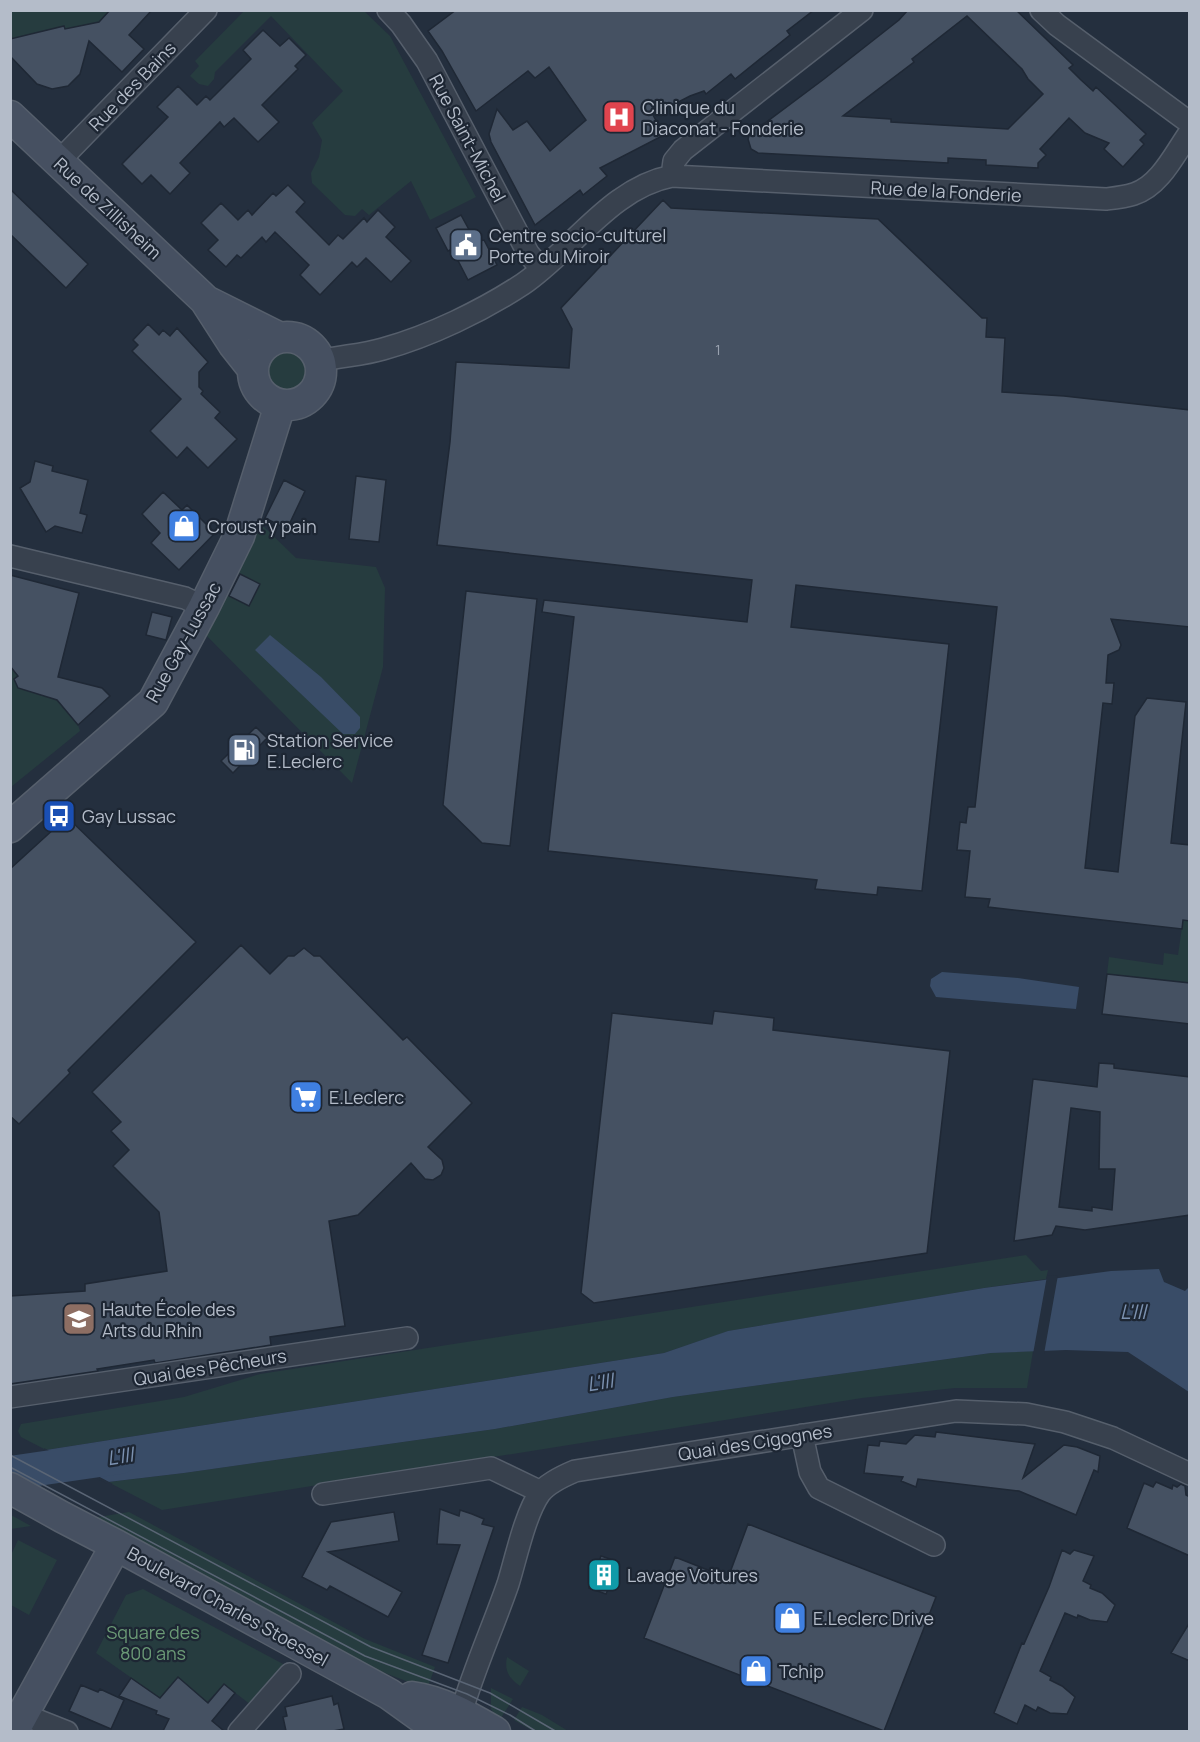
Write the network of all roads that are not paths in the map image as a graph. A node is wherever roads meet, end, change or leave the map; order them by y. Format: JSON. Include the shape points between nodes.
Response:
{"nodes":[{"id":1,"x":206,"y":10,"type":"edge"},
{"id":2,"x":388,"y":10,"type":"edge"},
{"id":3,"x":862,"y":10,"type":"edge"},
{"id":4,"x":1041,"y":10,"type":"edge"},
{"id":5,"x":10,"y":116,"type":"edge"},
{"id":6,"x":1190,"y":123,"type":"edge"},
{"id":7,"x":1190,"y":132,"type":"edge"},
{"id":8,"x":58,"y":161,"type":"junction"},
{"id":9,"x":672,"y":176,"type":"junction"},
{"id":10,"x":541,"y":269,"type":"junction"},
{"id":11,"x":205,"y":300,"type":"junction"},
{"id":12,"x":278,"y":337,"type":"junction"},
{"id":13,"x":320,"y":361,"type":"junction"},
{"id":14,"x":253,"y":369,"type":"junction"},
{"id":15,"x":280,"y":405,"type":"junction"},
{"id":16,"x":10,"y":556,"type":"edge"},
{"id":17,"x":204,"y":607,"type":"junction"},
{"id":18,"x":10,"y":827,"type":"edge"},
{"id":19,"x":407,"y":1338,"type":"dead end"},
{"id":20,"x":11,"y":1397,"type":"edge"},
{"id":21,"x":802,"y":1435,"type":"junction"},
{"id":22,"x":1190,"y":1474,"type":"edge"},
{"id":23,"x":10,"y":1488,"type":"edge"},
{"id":24,"x":541,"y":1492,"type":"junction"},
{"id":25,"x":323,"y":1494,"type":"dead end"},
{"id":26,"x":116,"y":1545,"type":"junction"},
{"id":27,"x":934,"y":1545,"type":"dead end"},
{"id":28,"x":290,"y":1674,"type":"dead end"},
{"id":29,"x":16,"y":1718,"type":"edge"},
{"id":30,"x":455,"y":1725,"type":"edge"},
{"id":31,"x":67,"y":1731,"type":"edge"},
{"id":32,"x":239,"y":1731,"type":"edge"},
{"id":33,"x":495,"y":1731,"type":"edge"}],
"edges":[{"from":1,"to":8,"type":"street","name":"Rue des Bains"},
{"from":2,"to":10,"type":"street","name":"Rue Saint-Michel","via":[[427,61],[528,253]]},
{"from":3,"to":9,"type":"street","via":[[683,150],[674,161]]},
{"from":4,"to":6,"type":"street"},
{"from":5,"to":8,"type":"street","name":"Rue de Zillisheim"},
{"from":7,"to":9,"type":"street","name":"Rue de la Fonderie","via":[[1148,188],[1134,195],[1106,199]]},
{"from":8,"to":11,"type":"street","name":"Rue de Zillisheim"},
{"from":9,"to":10,"type":"street","via":[[633,190]]},
{"from":10,"to":13,"type":"street","via":[[495,301],[428,333],[381,350]]},
{"from":11,"to":12,"type":"street","name":"Rue de Zillisheim"},
{"from":11,"to":14,"type":"street","name":"Rue de Zillisheim"},
{"from":12,"to":13,"type":"street","via":[[304,340]]},
{"from":12,"to":14,"type":"street","via":[[260,349]]},
{"from":13,"to":15,"type":"street","via":[[322,372],[313,394],[292,406]]},
{"from":14,"to":15,"type":"street","via":[[260,392]]},
{"from":15,"to":17,"type":"street","name":"Rue Gay-Lussac","via":[[238,536]]},
{"from":16,"to":17,"type":"street","via":[[185,598]]},
{"from":17,"to":18,"type":"street","name":"Rue Gay-Lussac","via":[[153,702]]},
{"from":19,"to":20,"type":"street","name":"Quai des Pêcheurs"},
{"from":21,"to":22,"type":"street","name":"Quai des Cigognes","via":[[956,1411],[1026,1414],[1113,1438]]},
{"from":21,"to":24,"type":"street","name":"Quai des Cigognes","via":[[574,1471]]},
{"from":21,"to":27,"type":"street","via":[[810,1472],[819,1488]]},
{"from":23,"to":26,"type":"street","name":"Boulevard Charles Stoessel"},
{"from":24,"to":25,"type":"street","via":[[491,1468]]},
{"from":24,"to":30,"type":"street"},
{"from":26,"to":29,"type":"street"},
{"from":26,"to":30,"type":"street","name":"Boulevard Charles Stoessel","via":[[389,1694],[429,1699]]},
{"from":28,"to":32,"type":"street"},
{"from":29,"to":31,"type":"street"},
{"from":30,"to":33,"type":"street","name":"Boulevard Charles Stoessel"}]}
